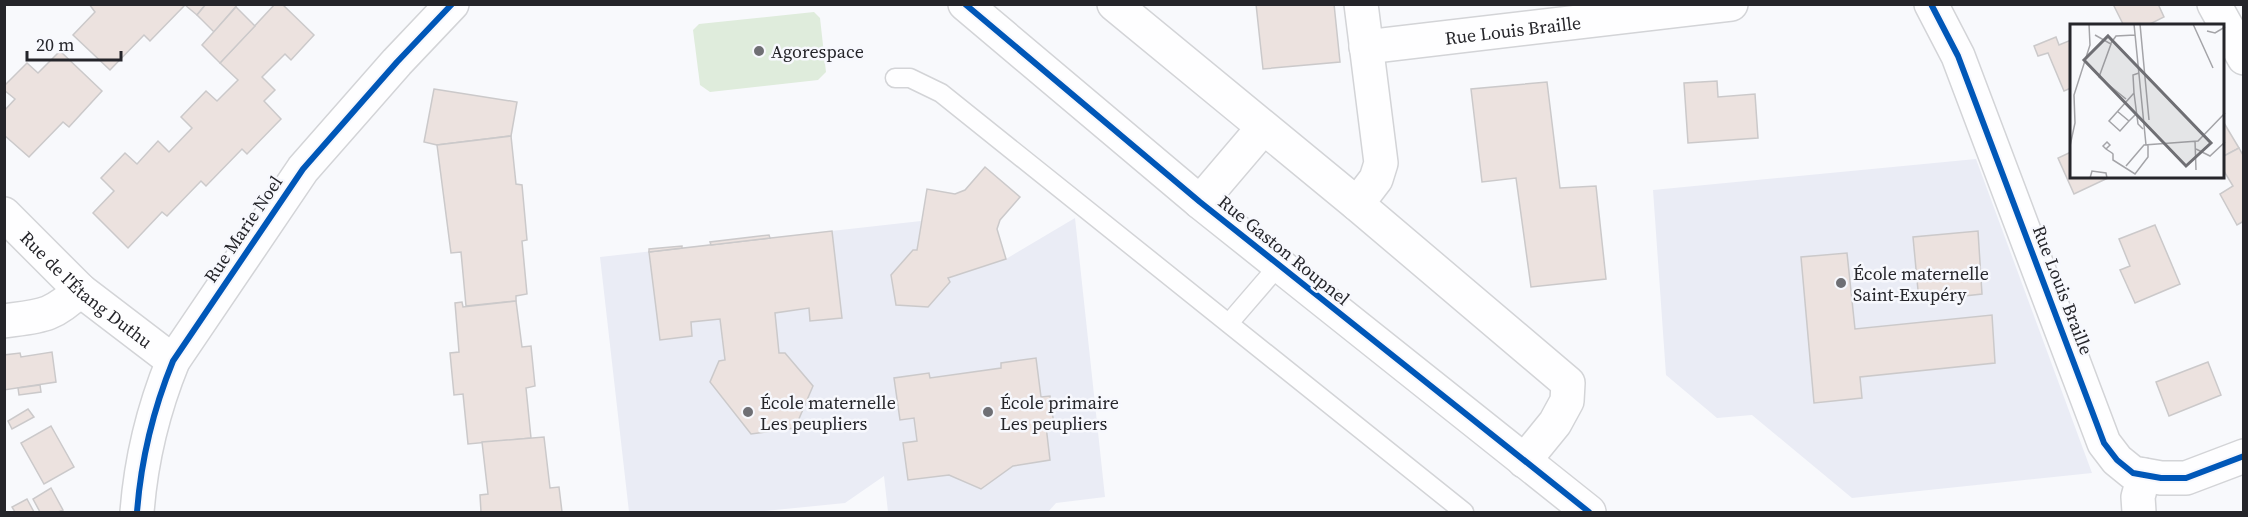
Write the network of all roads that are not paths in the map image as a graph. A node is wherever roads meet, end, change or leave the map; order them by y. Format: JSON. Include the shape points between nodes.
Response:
{"nodes":[{"id":1,"x":452,"y":4,"type":"edge"},
{"id":2,"x":965,"y":4,"type":"edge"},
{"id":3,"x":1114,"y":4,"type":"edge"},
{"id":4,"x":1361,"y":4,"type":"edge"},
{"id":5,"x":1731,"y":4,"type":"edge"},
{"id":6,"x":1931,"y":4,"type":"edge"},
{"id":7,"x":2214,"y":4,"type":"edge"},
{"id":8,"x":1366,"y":47,"type":"junction"},
{"id":9,"x":2244,"y":58,"type":"edge"},
{"id":10,"x":895,"y":78,"type":"dead end"},
{"id":11,"x":1263,"y":129,"type":"junction"},
{"id":12,"x":1200,"y":202,"type":"junction"},
{"id":13,"x":1357,"y":204,"type":"junction"},
{"id":14,"x":4,"y":214,"type":"edge"},
{"id":15,"x":1279,"y":265,"type":"junction"},
{"id":16,"x":80,"y":290,"type":"junction"},
{"id":17,"x":4,"y":321,"type":"edge"},
{"id":18,"x":1229,"y":323,"type":"junction"},
{"id":19,"x":173,"y":361,"type":"junction"},
{"id":20,"x":2244,"y":456,"type":"edge"},
{"id":21,"x":1524,"y":461,"type":"junction"},
{"id":22,"x":2144,"y":475,"type":"junction"},
{"id":23,"x":137,"y":513,"type":"edge"},
{"id":24,"x":1464,"y":513,"type":"edge"},
{"id":25,"x":1589,"y":513,"type":"edge"},
{"id":26,"x":2139,"y":513,"type":"edge"}],
"edges":[{"from":1,"to":19,"type":"street","name":"Rue Marie Noel","via":[[303,169]]},
{"from":2,"to":12,"type":"street","name":"Rue Gaston Roupnel"},
{"from":3,"to":11,"type":"street"},
{"from":4,"to":8,"type":"street"},
{"from":5,"to":8,"type":"street","name":"Rue Louis Braille"},
{"from":6,"to":22,"type":"street","name":"Rue Louis Braille","via":[[1958,56],[2104,443],[2133,473]]},
{"from":7,"to":9,"type":"street"},
{"from":8,"to":13,"type":"street","via":[[1381,163],[1376,179]]},
{"from":10,"to":18,"type":"lane","via":[[910,78],[941,93]]},
{"from":11,"to":12,"type":"street"},
{"from":11,"to":13,"type":"street"},
{"from":12,"to":15,"type":"street","name":"Rue Gaston Roupnel"},
{"from":13,"to":21,"type":"street","via":[[1568,383],[1567,401],[1556,423]]},
{"from":14,"to":16,"type":"street","name":"Rue de l'Étang Duthu"},
{"from":15,"to":18,"type":"lane"},
{"from":15,"to":21,"type":"street","name":"Rue Gaston Roupnel"},
{"from":16,"to":17,"type":"street","via":[[64,306],[47,315]]},
{"from":16,"to":19,"type":"street","name":"Rue de l'Étang Duthu"},
{"from":18,"to":24,"type":"lane"},
{"from":19,"to":23,"type":"street","name":"Rue Marie Noel","via":[[147,440]]},
{"from":20,"to":22,"type":"street","name":"Rue Louis Braille","via":[[2186,478]]},
{"from":21,"to":25,"type":"street","name":"Rue Gaston Roupnel"},
{"from":22,"to":26,"type":"street","via":[[2138,497]]}]}
